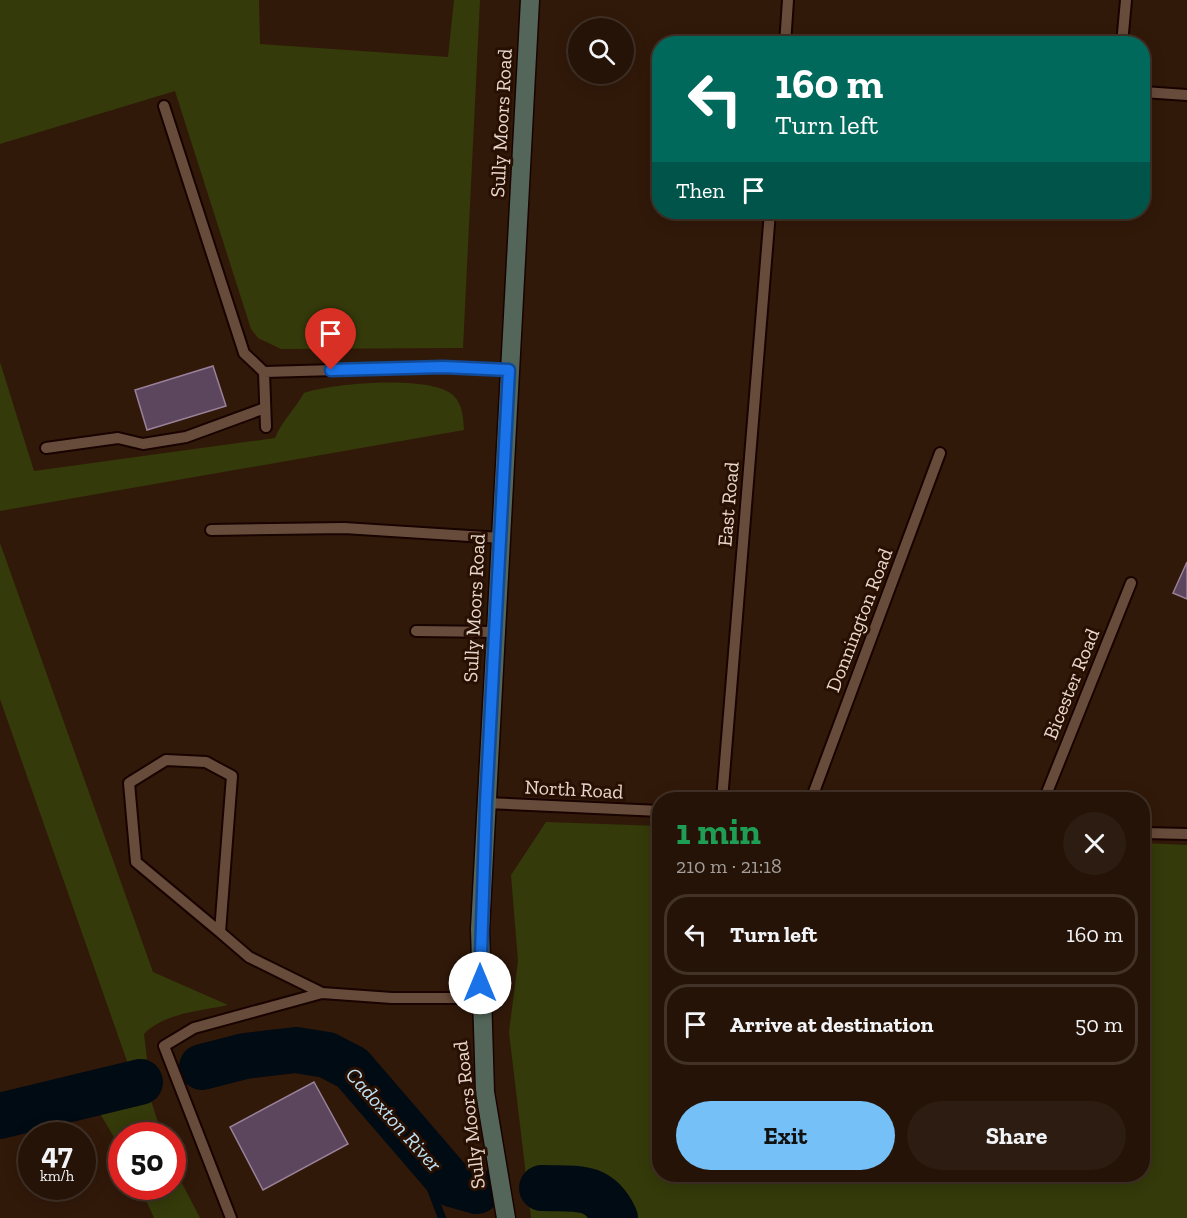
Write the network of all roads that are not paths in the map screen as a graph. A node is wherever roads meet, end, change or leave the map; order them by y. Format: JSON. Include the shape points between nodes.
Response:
{"nodes":[{"id":1,"x":530,"y":0,"type":"edge"},
{"id":2,"x":788,"y":0,"type":"edge"},
{"id":3,"x":1126,"y":0,"type":"edge"},
{"id":4,"x":785,"y":36,"type":"edge"},
{"id":5,"x":1123,"y":36,"type":"edge"},
{"id":6,"x":1150,"y":92,"type":"edge"},
{"id":7,"x":1187,"y":95,"type":"edge"},
{"id":8,"x":164,"y":106,"type":"dead end"},
{"id":9,"x":769,"y":219,"type":"edge"},
{"id":10,"x":509,"y":370,"type":"junction"},
{"id":11,"x":264,"y":372,"type":"junction"},
{"id":12,"x":265,"y":408,"type":"junction"},
{"id":13,"x":266,"y":427,"type":"dead end"},
{"id":14,"x":46,"y":448,"type":"dead end"},
{"id":15,"x":940,"y":453,"type":"dead end"},
{"id":16,"x":211,"y":530,"type":"dead end"},
{"id":17,"x":501,"y":538,"type":"junction"},
{"id":18,"x":1131,"y":583,"type":"dead end"},
{"id":19,"x":416,"y":631,"type":"dead end"},
{"id":20,"x":496,"y":632,"type":"junction"},
{"id":21,"x":723,"y":792,"type":"edge"},
{"id":22,"x":815,"y":792,"type":"edge"},
{"id":23,"x":1047,"y":792,"type":"edge"},
{"id":24,"x":486,"y":803,"type":"junction"},
{"id":25,"x":652,"y":810,"type":"edge"},
{"id":26,"x":1150,"y":833,"type":"edge"},
{"id":27,"x":1187,"y":834,"type":"edge"},
{"id":28,"x":220,"y":932,"type":"junction"},
{"id":29,"x":322,"y":993,"type":"junction"},
{"id":30,"x":480,"y":998,"type":"junction"},
{"id":31,"x":231,"y":1218,"type":"edge"},
{"id":32,"x":506,"y":1218,"type":"edge"}],
"edges":[{"from":1,"to":10,"type":"main road","name":"Sully Moors Road"},
{"from":2,"to":4,"type":"lane"},
{"from":3,"to":5,"type":"lane"},
{"from":6,"to":7,"type":"lane"},
{"from":8,"to":11,"type":"lane","via":[[244,352]]},
{"from":9,"to":21,"type":"lane","name":"East Road"},
{"from":10,"to":11,"type":"lane","via":[[443,367]]},
{"from":10,"to":17,"type":"main road","name":"Sully Moors Road"},
{"from":11,"to":12,"type":"lane"},
{"from":12,"to":13,"type":"lane"},
{"from":12,"to":14,"type":"lane","via":[[186,437],[143,444],[118,438]]},
{"from":15,"to":22,"type":"lane","name":"Donnington Road"},
{"from":16,"to":17,"type":"lane","via":[[344,528]]},
{"from":17,"to":20,"type":"main road","name":"Sully Moors Road"},
{"from":18,"to":23,"type":"lane","name":"Bicester Road"},
{"from":19,"to":20,"type":"lane"},
{"from":20,"to":24,"type":"main road","name":"Sully Moors Road"},
{"from":24,"to":25,"type":"lane","name":"North Road"},
{"from":24,"to":30,"type":"main road","name":"Sully Moors Road"},
{"from":26,"to":27,"type":"lane"},
{"from":28,"to":28,"type":"lane","via":[[232,776],[206,762],[166,760],[129,783],[136,862]]},
{"from":28,"to":29,"type":"lane","via":[[249,957]]},
{"from":29,"to":30,"type":"lane"},
{"from":29,"to":31,"type":"lane","via":[[194,1028],[164,1046]]},
{"from":30,"to":32,"type":"main road","name":"Sully Moors Road","via":[[485,1092]]}]}
